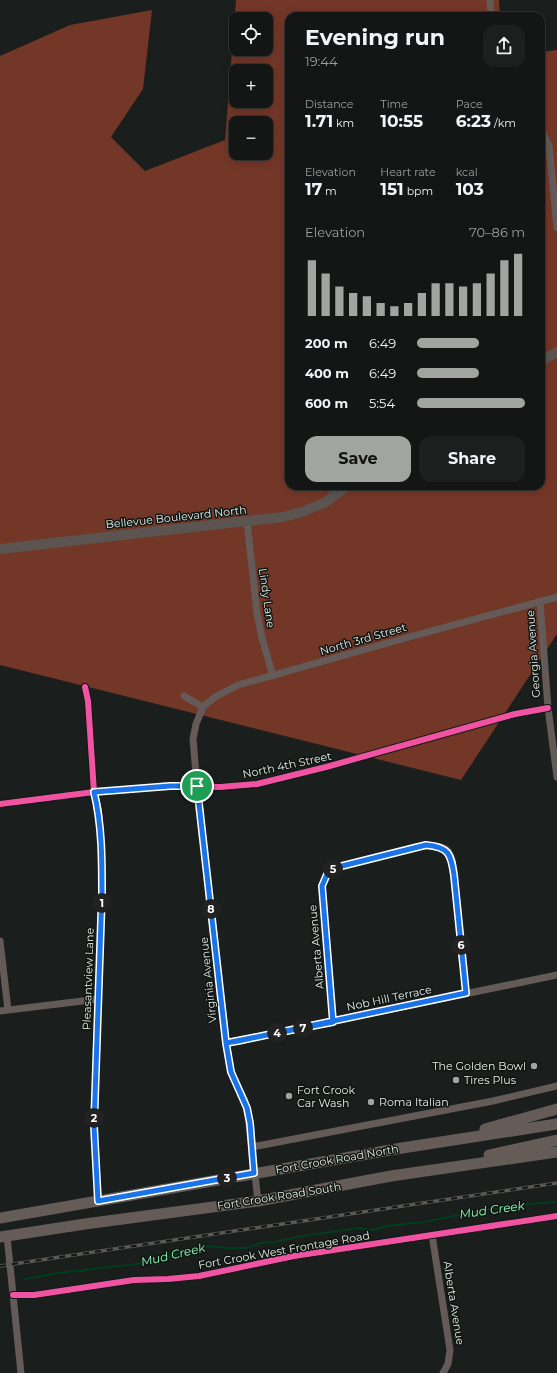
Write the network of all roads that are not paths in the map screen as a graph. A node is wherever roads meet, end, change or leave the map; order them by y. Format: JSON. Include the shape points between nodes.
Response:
{"nodes":[{"id":1,"x":490,"y":0,"type":"edge"},
{"id":2,"x":491,"y":12,"type":"edge"},
{"id":3,"x":545,"y":138,"type":"edge"},
{"id":4,"x":557,"y":228,"type":"edge"},
{"id":5,"x":557,"y":352,"type":"edge"},
{"id":6,"x":545,"y":359,"type":"edge"},
{"id":7,"x":342,"y":490,"type":"edge"},
{"id":8,"x":247,"y":522,"type":"junction"},
{"id":9,"x":0,"y":549,"type":"edge"},
{"id":10,"x":557,"y":597,"type":"edge"},
{"id":11,"x":540,"y":601,"type":"junction"},
{"id":12,"x":273,"y":676,"type":"junction"},
{"id":13,"x":85,"y":687,"type":"dead end"},
{"id":14,"x":184,"y":696,"type":"dead end"},
{"id":15,"x":203,"y":708,"type":"junction"},
{"id":16,"x":548,"y":708,"type":"junction"},
{"id":17,"x":557,"y":777,"type":"edge"},
{"id":18,"x":197,"y":786,"type":"junction"},
{"id":19,"x":94,"y":792,"type":"junction"},
{"id":20,"x":0,"y":804,"type":"edge"},
{"id":21,"x":0,"y":941,"type":"edge"},
{"id":22,"x":557,"y":975,"type":"edge"},
{"id":23,"x":466,"y":993,"type":"junction"},
{"id":24,"x":99,"y":999,"type":"junction"},
{"id":25,"x":4,"y":1010,"type":"edge"},
{"id":26,"x":333,"y":1022,"type":"junction"},
{"id":27,"x":226,"y":1043,"type":"junction"},
{"id":28,"x":557,"y":1086,"type":"edge"},
{"id":29,"x":557,"y":1109,"type":"edge"},
{"id":30,"x":557,"y":1124,"type":"edge"},
{"id":31,"x":557,"y":1140,"type":"edge"},
{"id":32,"x":436,"y":1142,"type":"junction"},
{"id":33,"x":252,"y":1147,"type":"junction"},
{"id":34,"x":557,"y":1152,"type":"edge"},
{"id":35,"x":452,"y":1167,"type":"junction"},
{"id":36,"x":254,"y":1173,"type":"junction"},
{"id":37,"x":98,"y":1201,"type":"junction"},
{"id":38,"x":258,"y":1201,"type":"junction"},
{"id":39,"x":557,"y":1216,"type":"edge"},
{"id":40,"x":0,"y":1218,"type":"edge"},
{"id":41,"x":432,"y":1235,"type":"junction"},
{"id":42,"x":4,"y":1236,"type":"edge"},
{"id":43,"x":13,"y":1295,"type":"junction"},
{"id":44,"x":21,"y":1373,"type":"edge"},
{"id":45,"x":443,"y":1373,"type":"edge"}],
"edges":[{"from":1,"to":2,"type":"street"},
{"from":3,"to":4,"type":"street","via":[[549,145]]},
{"from":5,"to":6,"type":"main road"},
{"from":7,"to":8,"type":"main road","name":"Bellevue Boulevard North","via":[[326,502],[302,512]]},
{"from":8,"to":9,"type":"main road","name":"Bellevue Boulevard North"},
{"from":8,"to":12,"type":"street","name":"Lindy Lane","via":[[257,613]]},
{"from":10,"to":11,"type":"street","name":"North 3rd Street"},
{"from":11,"to":12,"type":"street","name":"North 3rd Street"},
{"from":11,"to":16,"type":"street","name":"Georgia Avenue"},
{"from":12,"to":15,"type":"street","name":"North 3rd Street","via":[[238,685],[215,697]]},
{"from":13,"to":19,"type":"street","name":"Pleasantview Lane"},
{"from":14,"to":15,"type":"street"},
{"from":15,"to":18,"type":"street","name":"Virginia Avenue","via":[[193,739]]},
{"from":16,"to":17,"type":"street","name":"Georgia Avenue"},
{"from":16,"to":18,"type":"street","name":"North 4th Street","via":[[515,714],[257,784]]},
{"from":18,"to":19,"type":"street","name":"North 4th Street"},
{"from":18,"to":27,"type":"street","name":"Virginia Avenue"},
{"from":19,"to":20,"type":"street","name":"North 4th Street"},
{"from":19,"to":24,"type":"street","name":"Pleasantview Lane","via":[[99,810],[102,855]]},
{"from":21,"to":25,"type":"street"},
{"from":22,"to":23,"type":"street","name":"Nob Hill Terrace"},
{"from":23,"to":26,"type":"street","name":"Nob Hill Terrace"},
{"from":23,"to":26,"type":"street","name":"Alberta Avenue","via":[[452,860],[443,848],[426,845],[334,868],[328,872],[322,886]]},
{"from":24,"to":25,"type":"street"},
{"from":24,"to":37,"type":"street","name":"Pleasantview Lane","via":[[94,1126]]},
{"from":26,"to":27,"type":"street","name":"Nob Hill Terrace"},
{"from":27,"to":33,"type":"street","name":"Virginia Avenue","via":[[231,1072],[247,1108]]},
{"from":28,"to":33,"type":"street"},
{"from":29,"to":32,"type":"main road"},
{"from":30,"to":32,"type":"main road","name":"Fort Crook Road North"},
{"from":31,"to":35,"type":"main road","via":[[496,1153]]},
{"from":32,"to":36,"type":"main road","name":"Fort Crook Road North"},
{"from":33,"to":36,"type":"street","name":"Virginia Avenue"},
{"from":34,"to":35,"type":"main road","name":"Fort Crook Road South"},
{"from":35,"to":38,"type":"main road","name":"Fort Crook Road South"},
{"from":36,"to":37,"type":"main road","name":"Fort Crook Road North"},
{"from":36,"to":38,"type":"street","name":"Virginia Avenue"},
{"from":37,"to":40,"type":"main road","name":"Fort Crook Road North"},
{"from":38,"to":42,"type":"main road","name":"Fort Crook Road South"},
{"from":39,"to":41,"type":"street","name":"Fort Crook West Frontage Road"},
{"from":41,"to":43,"type":"street","name":"Fort Crook West Frontage Road","via":[[294,1256],[199,1276],[134,1280]]},
{"from":41,"to":45,"type":"street","name":"Alberta Avenue","via":[[450,1350],[448,1364]]},
{"from":42,"to":43,"type":"street"},
{"from":43,"to":44,"type":"street"}]}
